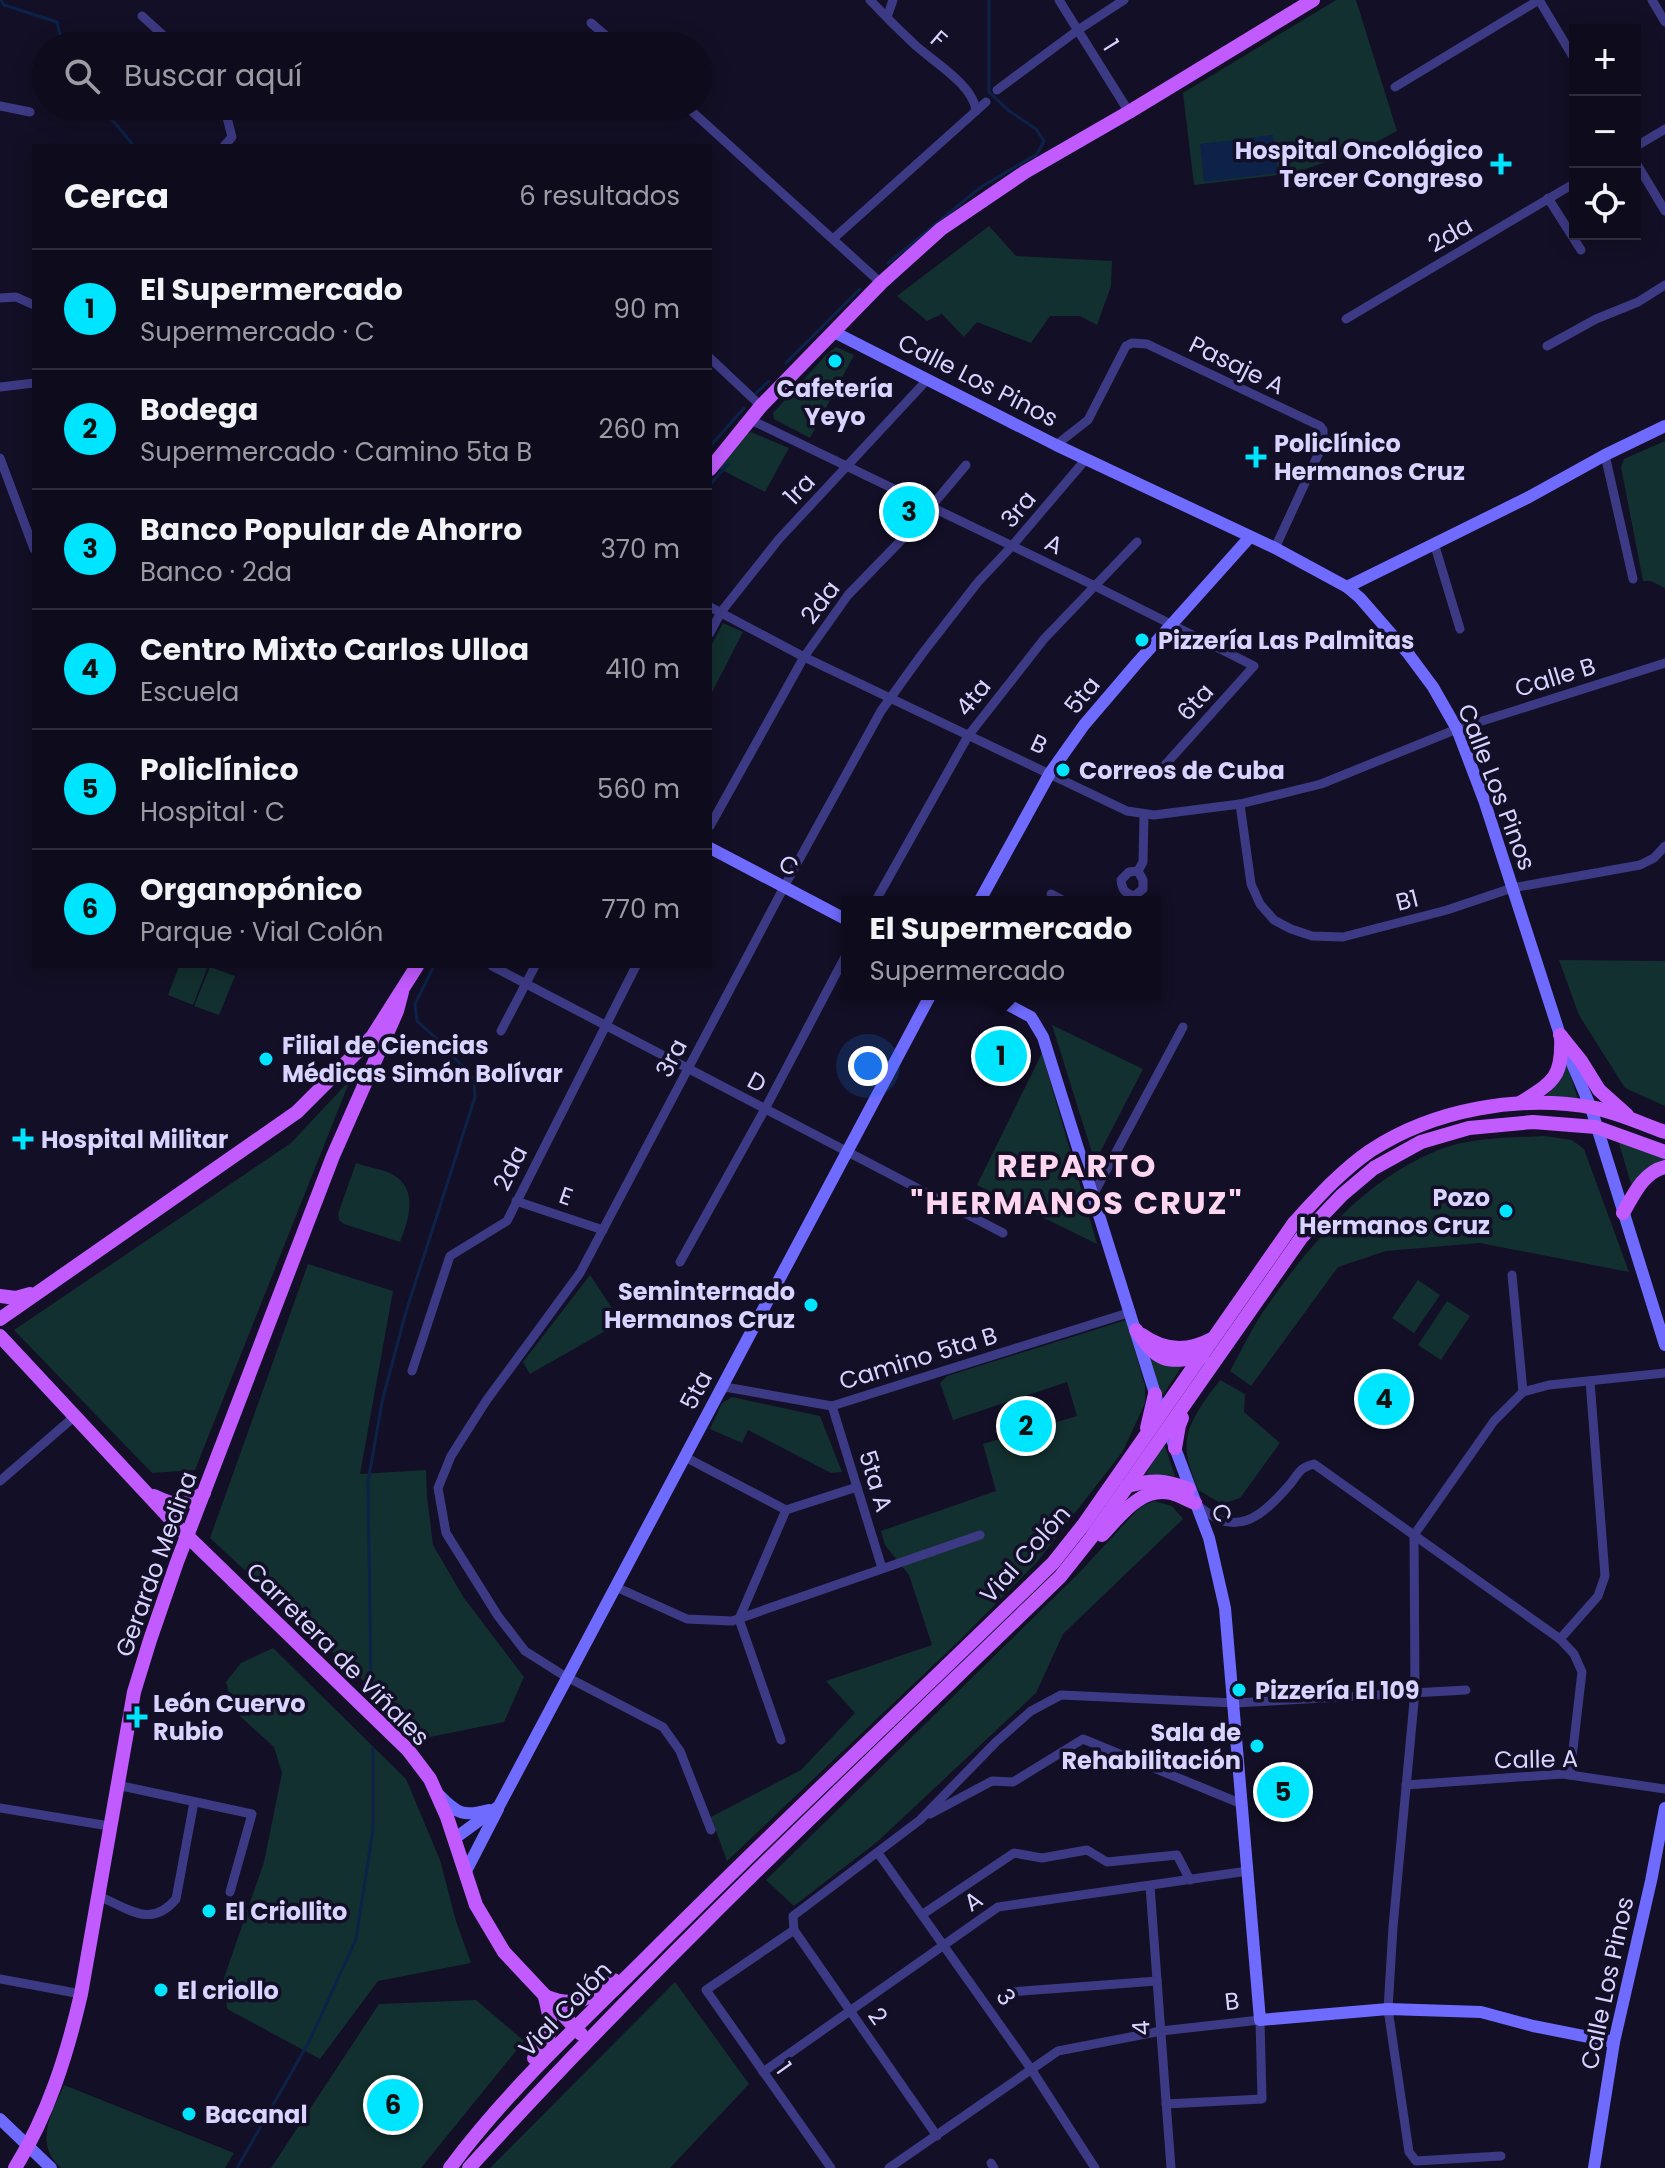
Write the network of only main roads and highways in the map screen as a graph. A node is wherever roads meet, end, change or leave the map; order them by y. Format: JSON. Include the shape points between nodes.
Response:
{"nodes":[{"id":1,"x":1313,"y":0,"type":"edge"},
{"id":2,"x":712,"y":466,"type":"edge"},
{"id":3,"x":416,"y":968,"type":"edge"},
{"id":4,"x":402,"y":992,"type":"junction"},
{"id":5,"x":1517,"y":1105,"type":"junction"},
{"id":6,"x":1633,"y":1120,"type":"junction"},
{"id":7,"x":1665,"y":1132,"type":"edge"},
{"id":8,"x":1665,"y":1152,"type":"edge"},
{"id":9,"x":1665,"y":1167,"type":"edge"},
{"id":10,"x":1623,"y":1213,"type":"road end"},
{"id":11,"x":42,"y":1290,"type":"junction"},
{"id":12,"x":0,"y":1296,"type":"edge"},
{"id":13,"x":0,"y":1319,"type":"edge"},
{"id":14,"x":0,"y":1336,"type":"edge"},
{"id":15,"x":1212,"y":1339,"type":"junction"},
{"id":16,"x":1219,"y":1355,"type":"junction"},
{"id":17,"x":1200,"y":1357,"type":"junction"},
{"id":18,"x":1198,"y":1385,"type":"junction"},
{"id":19,"x":1155,"y":1394,"type":"road end"},
{"id":20,"x":1142,"y":1441,"type":"junction"},
{"id":21,"x":1175,"y":1448,"type":"road end"},
{"id":22,"x":1128,"y":1485,"type":"junction"},
{"id":23,"x":1107,"y":1490,"type":"junction"},
{"id":24,"x":205,"y":1492,"type":"junction"},
{"id":25,"x":146,"y":1493,"type":"junction"},
{"id":26,"x":188,"y":1536,"type":"junction"},
{"id":27,"x":1060,"y":1577,"type":"junction"},
{"id":28,"x":676,"y":1928,"type":"junction"},
{"id":29,"x":545,"y":1996,"type":"junction"},
{"id":30,"x":576,"y":2028,"type":"junction"},
{"id":31,"x":588,"y":2040,"type":"junction"},
{"id":32,"x":493,"y":2117,"type":"junction"},
{"id":33,"x":15,"y":2168,"type":"edge"},
{"id":34,"x":450,"y":2168,"type":"edge"},
{"id":35,"x":469,"y":2168,"type":"edge"}],
"edges":[{"from":1,"to":2,"type":"main road","via":[[1025,172],[941,229],[761,406]]},
{"from":3,"to":4,"type":"main road"},
{"from":4,"to":11,"type":"main road","via":[[372,1037],[297,1112]]},
{"from":4,"to":24,"type":"main road","name":"Gerardo Medina","via":[[333,1156]]},
{"from":5,"to":6,"type":"main road","name":"Vial Colón","via":[[1591,1108]]},
{"from":5,"to":6,"type":"main road","via":[[1556,1076],[1562,1057],[1560,1035],[1599,1090]]},
{"from":5,"to":15,"type":"main road","name":"Vial Colón","via":[[1469,1109],[1419,1125],[1369,1152],[1330,1183],[1294,1223]]},
{"from":6,"to":7,"type":"main road","name":"Vial Colón"},
{"from":8,"to":16,"type":"main road","name":"Vial Colón","via":[[1596,1127],[1533,1122],[1469,1128],[1421,1142],[1374,1168],[1301,1238]]},
{"from":9,"to":10,"type":"main road","via":[[1639,1185]]},
{"from":11,"to":12,"type":"main road","via":[[16,1298]]},
{"from":11,"to":13,"type":"main road"},
{"from":14,"to":25,"type":"main road","name":"Carretera de Viñales"},
{"from":15,"to":17,"type":"main road","name":"Vial Colón"},
{"from":15,"to":17,"type":"main road","via":[[1181,1349],[1160,1345],[1136,1330],[1151,1352],[1164,1359]]},
{"from":16,"to":17,"type":"main road"},
{"from":16,"to":18,"type":"main road","name":"Vial Colón"},
{"from":17,"to":20,"type":"main road","name":"Vial Colón"},
{"from":18,"to":21,"type":"main road","via":[[1179,1425]]},
{"from":18,"to":22,"type":"main road","name":"Vial Colón"},
{"from":19,"to":20,"type":"main road"},
{"from":20,"to":23,"type":"main road","name":"Vial Colón"},
{"from":22,"to":23,"type":"main road"},
{"from":22,"to":27,"type":"main road","name":"Vial Colón"},
{"from":22,"to":27,"type":"main road","via":[[1151,1479],[1192,1496],[1160,1491],[1133,1502]]},
{"from":23,"to":28,"type":"main road","name":"Vial Colón","via":[[1053,1563]]},
{"from":24,"to":25,"type":"main road","via":[[187,1504]]},
{"from":24,"to":26,"type":"main road","name":"Gerardo Medina"},
{"from":25,"to":26,"type":"main road","name":"Carretera de Viñales"},
{"from":26,"to":29,"type":"main road","name":"Carretera de Viñales","via":[[408,1750],[436,1792],[476,1905],[504,1952]]},
{"from":26,"to":33,"type":"main road","name":"Gerardo Medina","via":[[134,1692],[81,1994],[62,2066]]},
{"from":27,"to":31,"type":"main road","name":"Vial Colón"},
{"from":28,"to":29,"type":"main road","via":[[586,2000],[565,2003]]},
{"from":28,"to":30,"type":"main road","name":"Vial Colón"},
{"from":29,"to":30,"type":"main road","name":"Carretera de Viñales"},
{"from":29,"to":32,"type":"main road","via":[[550,2018],[547,2045]]},
{"from":30,"to":31,"type":"main road","name":"Carretera de Viñales"},
{"from":30,"to":32,"type":"main road","name":"Vial Colón"},
{"from":31,"to":35,"type":"main road","name":"Vial Colón"},
{"from":32,"to":34,"type":"main road","name":"Vial Colón"}]}
